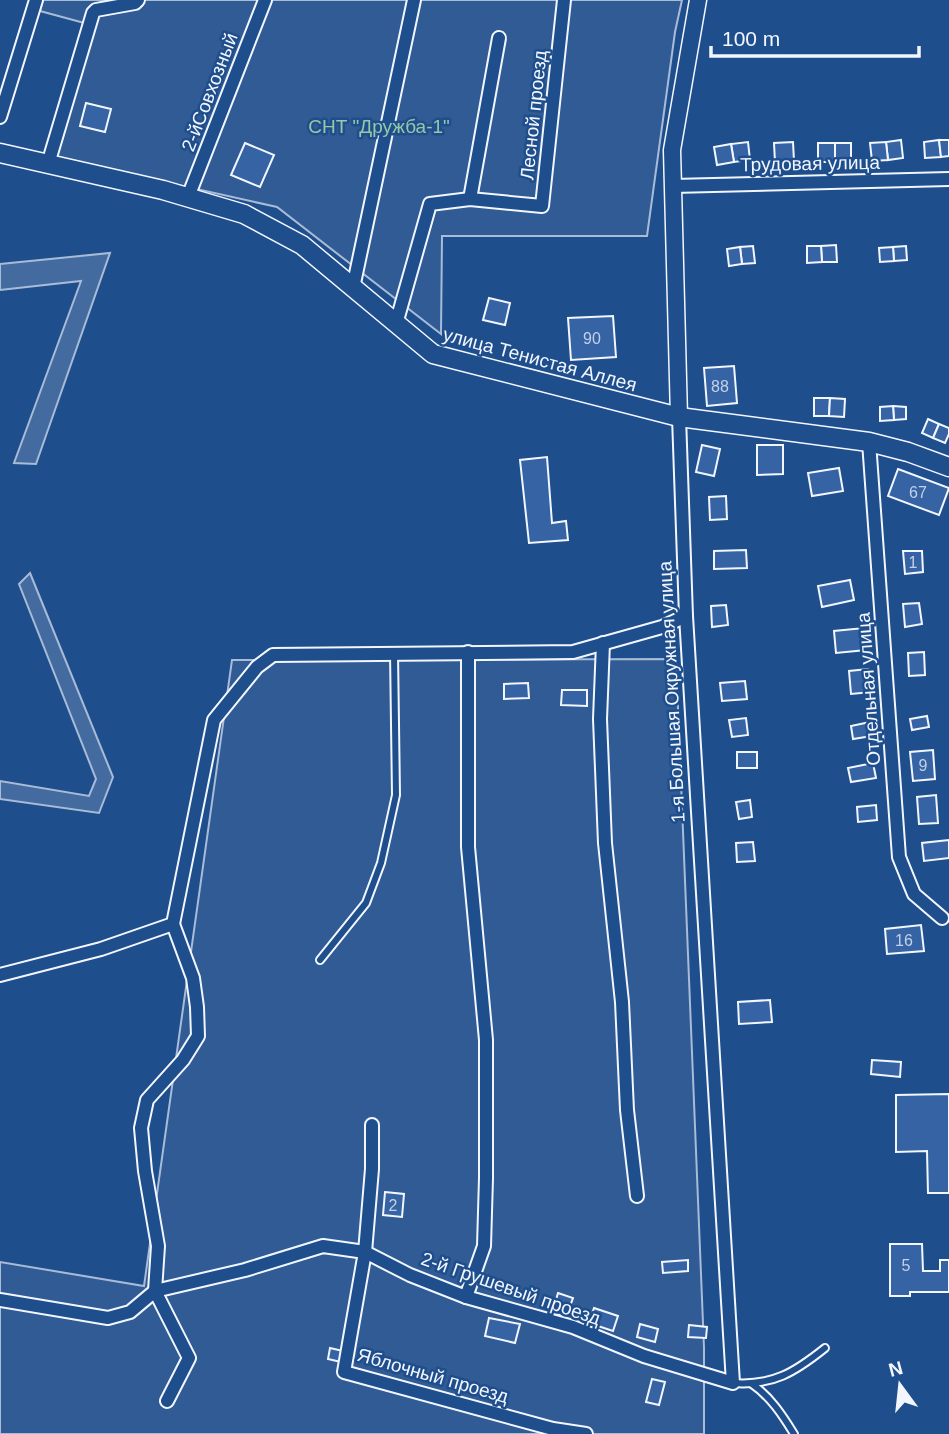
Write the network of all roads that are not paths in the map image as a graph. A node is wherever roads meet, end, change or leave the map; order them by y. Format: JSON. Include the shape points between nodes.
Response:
{"nodes":[{"id":1,"x":36,"y":0,"type":"edge"},
{"id":2,"x":138,"y":0,"type":"edge"},
{"id":3,"x":265,"y":0,"type":"edge"},
{"id":4,"x":414,"y":0,"type":"edge"},
{"id":5,"x":565,"y":0,"type":"edge"},
{"id":6,"x":698,"y":0,"type":"edge"},
{"id":7,"x":499,"y":38,"type":"dead end"},
{"id":8,"x":0,"y":117,"type":"edge"},
{"id":9,"x":0,"y":153,"type":"edge"},
{"id":10,"x":48,"y":164,"type":"junction"},
{"id":11,"x":949,"y":179,"type":"edge"},
{"id":12,"x":673,"y":186,"type":"junction"},
{"id":13,"x":188,"y":197,"type":"junction"},
{"id":14,"x":470,"y":199,"type":"junction"},
{"id":15,"x":353,"y":288,"type":"junction"},
{"id":16,"x":396,"y":324,"type":"junction"},
{"id":17,"x":678,"y":417,"type":"junction"},
{"id":18,"x":869,"y":442,"type":"junction"},
{"id":19,"x":949,"y":467,"type":"edge"},
{"id":20,"x":686,"y":616,"type":"junction"},
{"id":21,"x":603,"y":643,"type":"junction"},
{"id":22,"x":468,"y":652,"type":"junction"},
{"id":23,"x":394,"y":653,"type":"junction"},
{"id":24,"x":942,"y":918,"type":"dead end"},
{"id":25,"x":173,"y":924,"type":"junction"},
{"id":26,"x":320,"y":960,"type":"dead end"},
{"id":27,"x":0,"y":975,"type":"edge"},
{"id":28,"x":372,"y":1125,"type":"dead end"},
{"id":29,"x":636,"y":1196,"type":"dead end"},
{"id":30,"x":365,"y":1251,"type":"junction"},
{"id":31,"x":155,"y":1291,"type":"junction"},
{"id":32,"x":466,"y":1297,"type":"junction"},
{"id":33,"x":0,"y":1300,"type":"edge"},
{"id":34,"x":825,"y":1348,"type":"dead end"},
{"id":35,"x":733,"y":1382,"type":"junction"},
{"id":36,"x":752,"y":1384,"type":"junction"},
{"id":37,"x":167,"y":1401,"type":"dead end"},
{"id":38,"x":586,"y":1434,"type":"edge"},
{"id":39,"x":794,"y":1434,"type":"edge"}],
"edges":[{"from":1,"to":8,"type":"street"},
{"from":2,"to":10,"type":"street","via":[[93,13]]},
{"from":3,"to":13,"type":"street","name":"2-йСовхозный"},
{"from":4,"to":15,"type":"street"},
{"from":5,"to":14,"type":"street","name":"Лесной проезд","via":[[542,206]]},
{"from":6,"to":12,"type":"street","name":"1-я Большая Окружная улица","via":[[673,150]]},
{"from":7,"to":14,"type":"street"},
{"from":9,"to":10,"type":"main road","name":"улица Тенистая Аллея"},
{"from":10,"to":13,"type":"main road","name":"улица Тенистая Аллея"},
{"from":11,"to":12,"type":"street","name":"Трудовая улица"},
{"from":12,"to":17,"type":"street","name":"1-я Большая Окружная улица"},
{"from":13,"to":15,"type":"main road","name":"улица Тенистая Аллея","via":[[244,214],[302,245]]},
{"from":14,"to":16,"type":"street","name":"Лесной проезд","via":[[430,204]]},
{"from":15,"to":16,"type":"main road","name":"улица Тенистая Аллея"},
{"from":16,"to":17,"type":"main road","name":"улица Тенистая Аллея","via":[[433,355]]},
{"from":17,"to":18,"type":"main road","name":"улица Тенистая Аллея"},
{"from":17,"to":20,"type":"street","name":"1-я Большая Окружная улица"},
{"from":18,"to":19,"type":"main road","name":"улица Тенистая Аллея"},
{"from":18,"to":24,"type":"street","name":"Отдельная улица","via":[[899,857],[914,894]]},
{"from":20,"to":21,"type":"street"},
{"from":20,"to":35,"type":"street","name":"1-я Большая Окружная улица"},
{"from":21,"to":22,"type":"street","via":[[573,652]]},
{"from":21,"to":29,"type":"street","via":[[600,719],[605,843]]},
{"from":22,"to":23,"type":"street"},
{"from":22,"to":32,"type":"street","via":[[468,847],[486,1040],[486,1178],[484,1246]]},
{"from":23,"to":25,"type":"street","via":[[273,655],[248,678],[214,720]]},
{"from":23,"to":26,"type":"lane","via":[[396,795],[381,863],[366,903]]},
{"from":25,"to":27,"type":"street","via":[[101,949]]},
{"from":25,"to":31,"type":"street","via":[[193,978],[198,1036],[147,1100],[141,1128],[158,1246]]},
{"from":28,"to":30,"type":"street"},
{"from":30,"to":31,"type":"street","name":"2-й Грушевый проезд","via":[[323,1246]]},
{"from":30,"to":32,"type":"street","name":"2-й Грушевый проезд"},
{"from":30,"to":38,"type":"street","name":"Яблочный проезд","via":[[344,1372]]},
{"from":31,"to":33,"type":"street","via":[[130,1312],[108,1318]]},
{"from":31,"to":37,"type":"street","via":[[189,1358]]},
{"from":32,"to":35,"type":"street","name":"2-й Грушевый проезд","via":[[573,1327],[644,1356]]},
{"from":34,"to":36,"type":"lane","via":[[796,1370]]},
{"from":35,"to":36,"type":"lane"},
{"from":36,"to":39,"type":"lane"}]}
